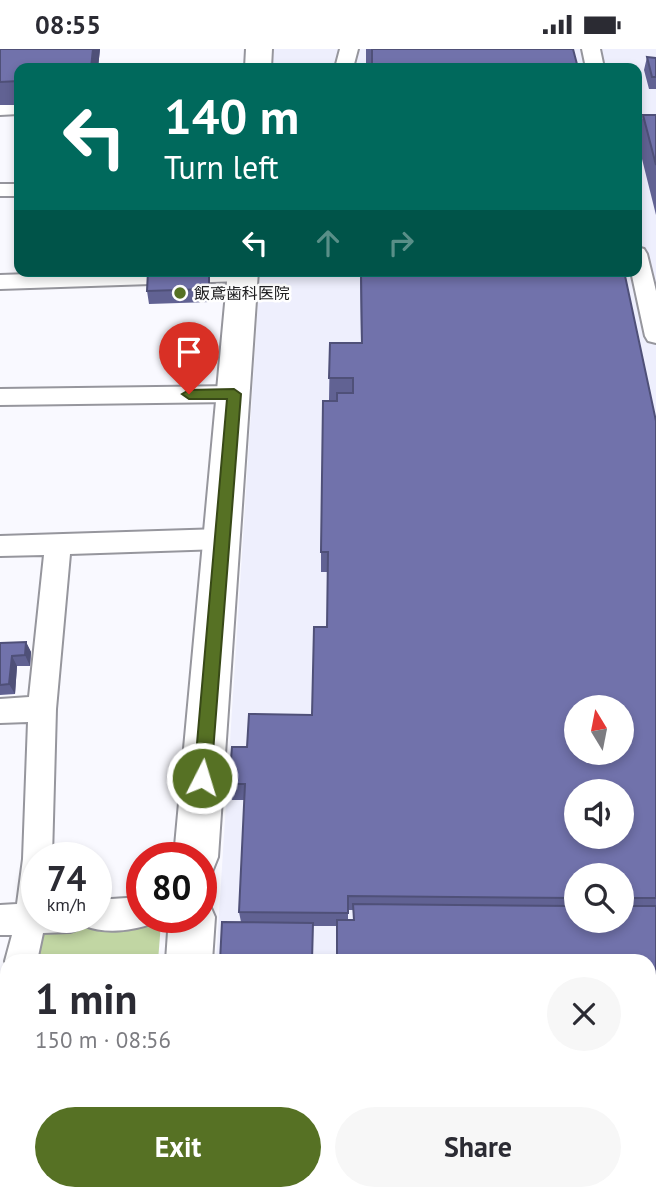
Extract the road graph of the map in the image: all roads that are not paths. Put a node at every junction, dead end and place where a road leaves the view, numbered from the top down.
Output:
1 (642, 276) edge
2 (135, 277) edge
3 (243, 277) edge
4 (0, 282) edge
5 (656, 336) edge
6 (234, 394) junction
7 (0, 397) edge
8 (221, 539) junction
9 (58, 544) junction
10 (0, 546) edge
11 (42, 709) junction
12 (0, 711) edge
13 (38, 842) edge
14 (197, 842) edge
15 (0, 920) edge
16 (21, 920) edge
17 (28, 933) edge
18 (191, 933) edge
19 (23, 954) edge
20 (189, 954) edge

1 - 5 street
2 - 4 street
3 - 6 highway
6 - 7 street
6 - 8 highway
8 - 9 street
8 - 14 highway
9 - 10 street
9 - 11 street
11 - 12 street
11 - 13 street
15 - 16 street
17 - 19 street
18 - 20 highway

